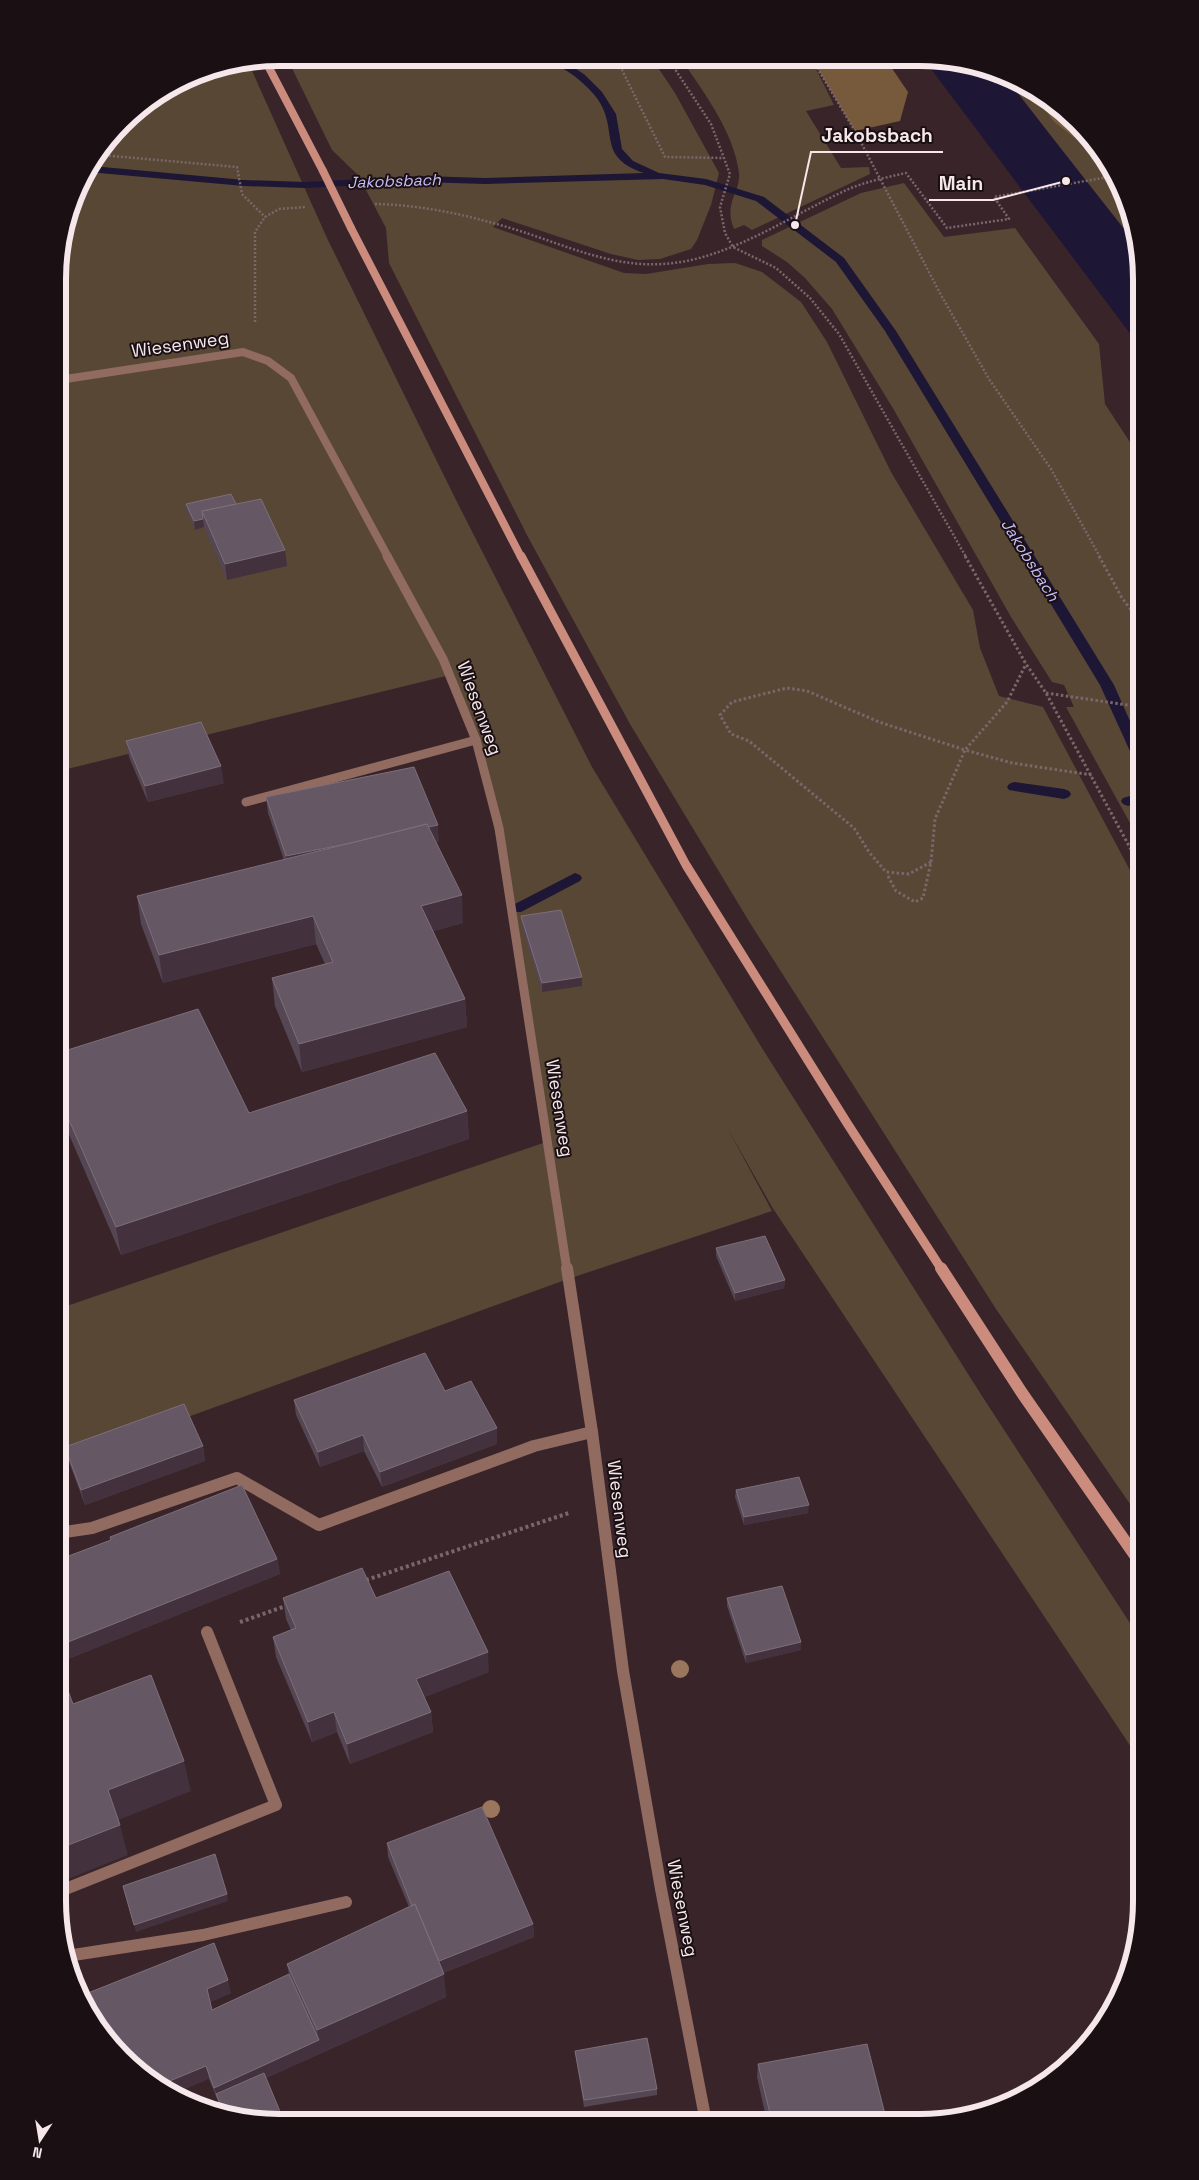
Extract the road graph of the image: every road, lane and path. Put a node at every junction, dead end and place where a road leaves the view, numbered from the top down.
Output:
1 (615, 66) edge
2 (673, 66) edge
3 (816, 66) edge
4 (268, 67) edge
5 (106, 155) edge
6 (724, 158) junction
7 (1107, 177) edge
8 (879, 179) junction
9 (378, 204) dead end
10 (295, 207) dead end
11 (265, 217) junction
12 (733, 247) junction
13 (243, 352) junction
14 (66, 379) edge
15 (1133, 612) edge
16 (1026, 664) junction
17 (1046, 693) junction
18 (1133, 707) edge
19 (476, 740) junction
20 (965, 750) junction
21 (1092, 775) junction
22 (246, 802) dead end
23 (1133, 853) edge
24 (932, 862) junction
25 (888, 876) dead end
26 (592, 1432) junction
27 (602, 1502) junction
28 (66, 1532) edge
29 (1133, 1552) edge
30 (358, 1583) edge
31 (292, 1604) edge
32 (207, 1632) joint
33 (66, 1889) edge
34 (346, 1902) dead end
35 (74, 1955) edge
36 (704, 2114) edge

1 - 6 path
2 - 6 path
3 - 8 path
4 - 29 main road, bridge
5 - 11 path
6 - 12 path
7 - 8 path
8 - 12 path
8 - 15 path
9 - 12 path
10 - 11 path
11 - 13 path
12 - 16 path
13 - 14 street, Wiesenweg
13 - 19 street, Wiesenweg
16 - 17 path
16 - 20 path
17 - 18 path
17 - 21 path
19 - 22 street
19 - 26 street, Wiesenweg
20 - 21 path
20 - 24 path
20 - 24 path
21 - 23 path
24 - 25 path
26 - 27 street, Wiesenweg
26 - 28 street
27 - 30 path
27 - 36 street, Wiesenweg
31 - 32 path
32 - 33 street
34 - 35 street

